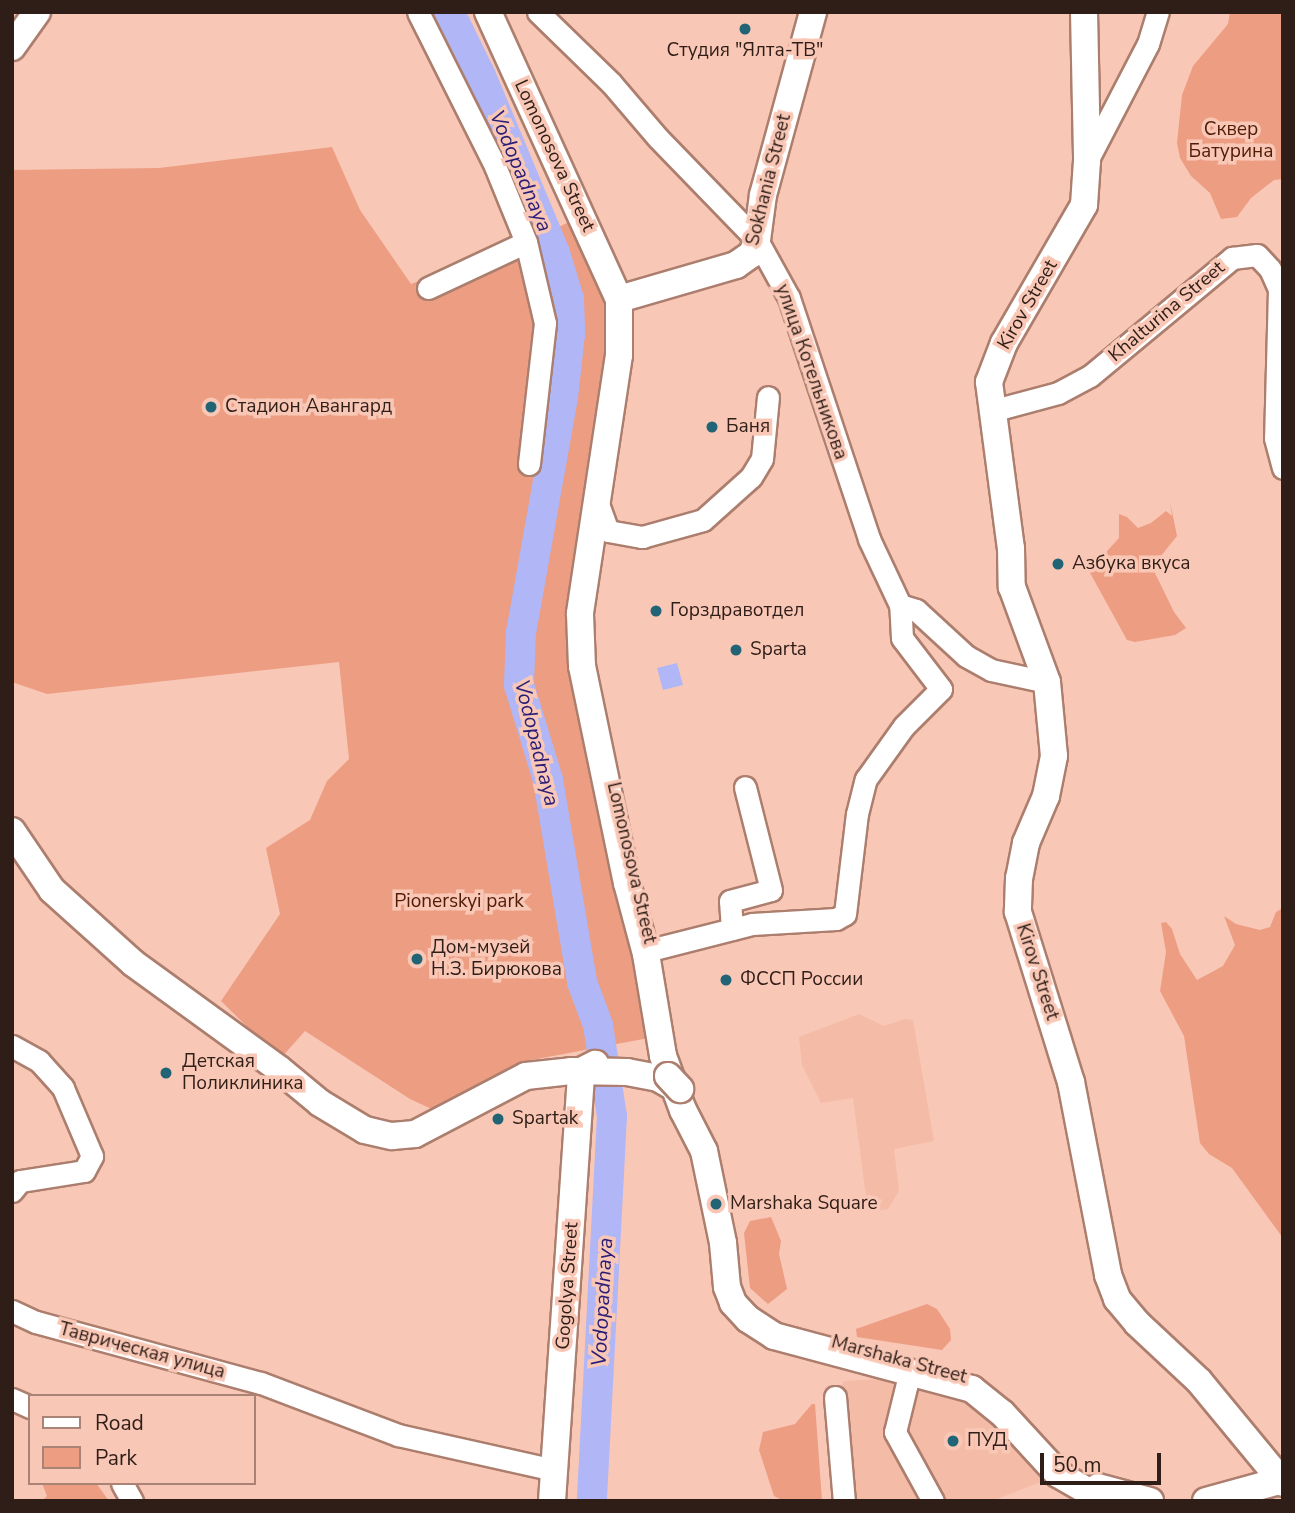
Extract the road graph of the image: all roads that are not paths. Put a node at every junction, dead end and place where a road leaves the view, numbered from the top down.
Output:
1 (37, 12) edge
2 (418, 12) edge
3 (488, 12) edge
4 (538, 12) edge
5 (813, 12) edge
6 (1084, 12) edge
7 (1158, 12) edge
8 (12, 47) edge
9 (1087, 161) junction
10 (758, 240) junction
11 (526, 242) junction
12 (428, 288) dead end
13 (619, 299) junction
14 (768, 397) dead end
15 (991, 411) junction
16 (529, 464) dead end
17 (1283, 468) edge
18 (597, 499) junction
19 (901, 605) junction
20 (1047, 682) junction
21 (745, 787) dead end
22 (12, 831) edge
23 (732, 929) junction
24 (650, 950) junction
25 (12, 1046) edge
26 (584, 1069) junction
27 (678, 1096) junction
28 (12, 1191) edge
29 (12, 1311) edge
30 (910, 1371) junction
31 (835, 1397) dead end
32 (12, 1399) edge
33 (28, 1406) edge
34 (554, 1470) junction
35 (1282, 1480) edge
36 (123, 1485) edge
37 (1242, 1500) edge
38 (132, 1501) edge
39 (552, 1501) edge
40 (844, 1501) edge
41 (933, 1501) edge
42 (1115, 1501) edge
43 (1150, 1501) edge
44 (1206, 1501) edge

1 - 8 main road
2 - 11 street
3 - 13 main road, Lomonosova Street
4 - 10 street, улица Котельникова
5 - 10 main road, Sokhania Street
6 - 9 main road, Kirov Street
7 - 9 street
9 - 15 main road, Kirov Street
10 - 13 main road, Sokhania Street
10 - 19 street, улица Котельникова
11 - 12 street
11 - 16 street
13 - 18 main road
14 - 18 street
15 - 17 street, Khalturina Street
15 - 20 main road, Kirov Street
18 - 24 main road, Lomonosova Street
18 - 27 main road
19 - 20 street
19 - 23 street
20 - 35 main road, Kirov Street
21 - 23 street
22 - 26 main road
23 - 24 street
24 - 27 main road, Lomonosova Street
25 - 28 street
26 - 27 main road
26 - 27 main road
26 - 34 main road, Gogolya Street
27 - 30 main road, Marshaka Street
27 - 43 main road, Marshaka Street
29 - 34 street, Таврическая улица
30 - 41 street
30 - 42 main road, Marshaka Street
31 - 40 street
32 - 33 street
34 - 39 main road, Gogolya Street
35 - 37 main road
35 - 44 main road
36 - 38 street

